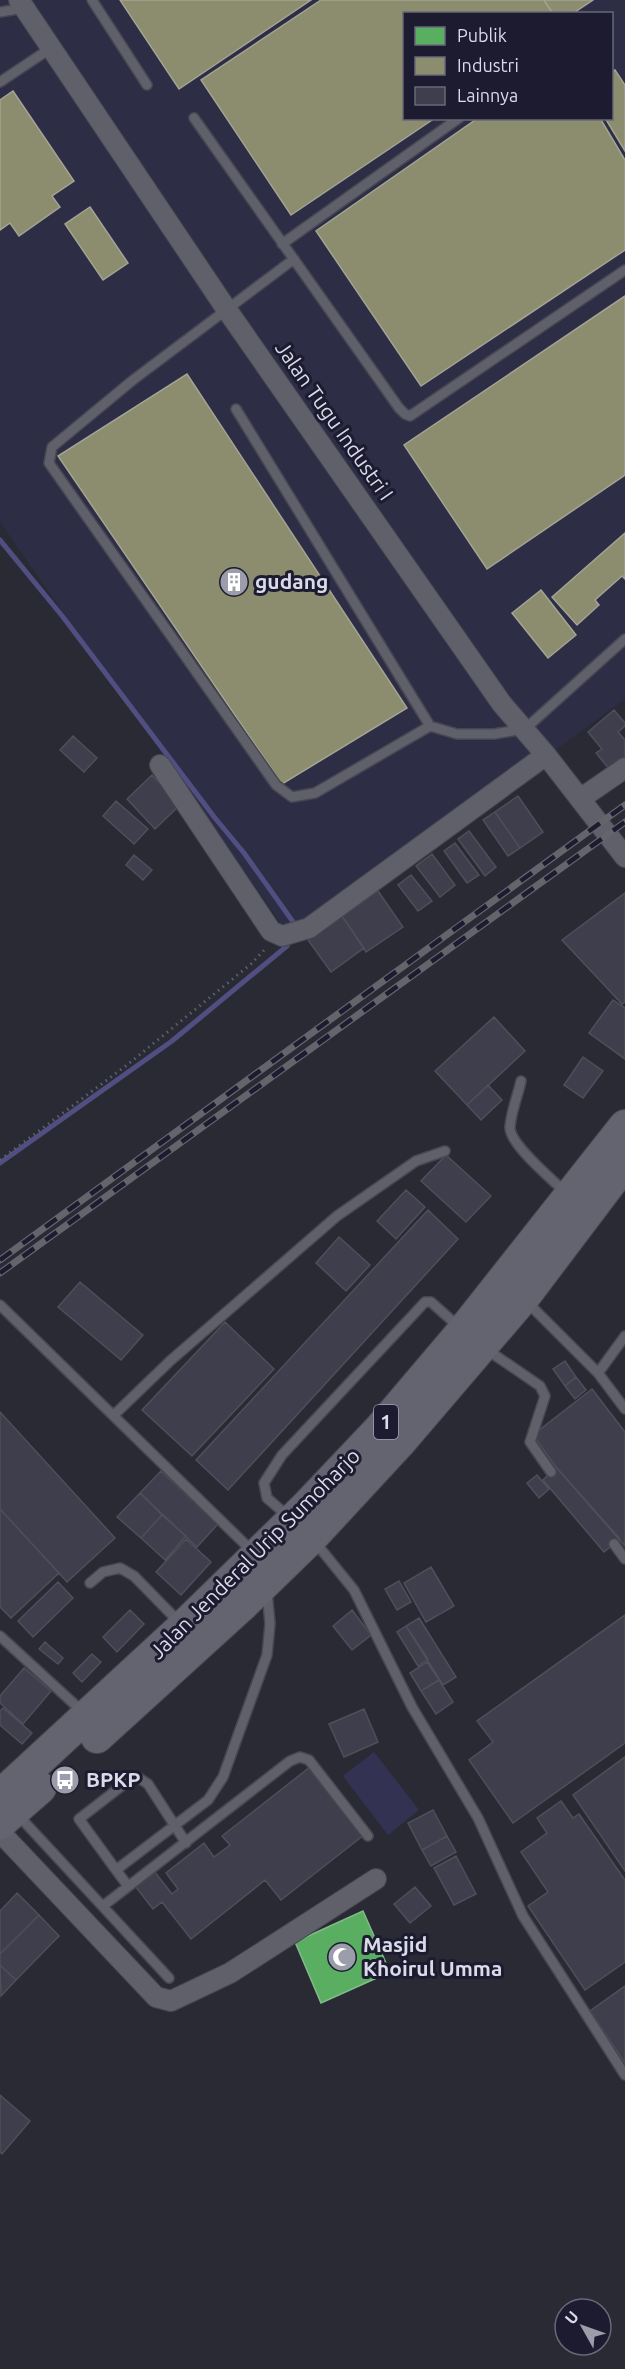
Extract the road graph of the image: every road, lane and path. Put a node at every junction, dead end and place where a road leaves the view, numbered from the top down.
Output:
1 (92, 0) edge
2 (21, 4) edge
3 (0, 12) edge
4 (51, 48) junction
5 (0, 82) edge
6 (147, 85) dead end
7 (194, 118) dead end
8 (456, 120) edge
9 (282, 244) junction
10 (294, 259) junction
11 (625, 270) edge
12 (227, 310) junction
13 (236, 409) dead end
14 (625, 639) edge
15 (430, 726) junction
16 (525, 729) junction
17 (546, 755) junction
18 (160, 765) dead end
19 (625, 768) edge
20 (580, 799) junction
21 (625, 857) edge
22 (286, 934) junction
23 (521, 1081) dead end
24 (625, 1126) edge
25 (445, 1151) dead end
26 (0, 1160) edge
27 (623, 1170) edge
28 (570, 1196) junction
29 (523, 1298) junction
30 (0, 1305) edge
31 (625, 1336) edge
32 (472, 1339) junction
33 (598, 1373) junction
34 (625, 1409) edge
35 (114, 1415) junction
36 (551, 1472) dead end
37 (302, 1529) junction
38 (614, 1544) dead end
39 (625, 1559) edge
40 (261, 1568) junction
41 (90, 1583) dead end
42 (183, 1627) junction
43 (0, 1636) edge
44 (88, 1717) junction
45 (4, 1815) edge
46 (174, 1824) junction
47 (368, 1836) dead end
48 (186, 1843) junction
49 (116, 1870) junction
50 (376, 1879) dead end
51 (128, 1886) junction
52 (103, 1906) junction
53 (169, 1978) dead end
54 (625, 2075) edge

1 - 6 lane
2 - 3 lane
2 - 4 street, Jalan Tugu Industri I
4 - 5 lane
4 - 12 street, Jalan Tugu Industri I
7 - 9 lane
8 - 9 lane
9 - 10 lane
10 - 11 lane
10 - 12 lane
12 - 15 lane
12 - 16 street, Jalan Tugu Industri I
13 - 15 lane
14 - 16 lane
15 - 16 lane
16 - 17 street, Jalan Tugu Industri I
17 - 20 street, Jalan Tugu Industri I
17 - 22 street
18 - 22 street
19 - 20 street
20 - 21 street, Jalan Tugu Industri I
22 - 26 path
23 - 28 lane
24 - 28 highway, Jalan Jenderal Urip Sumoharjo / 1
25 - 35 lane
27 - 29 highway, Jalan Jenderal Urip Sumoharjo / 1
28 - 32 highway, Jalan Jenderal Urip Sumoharjo / 1
29 - 32 highway, Jalan Jenderal Urip Sumoharjo / 1
29 - 33 lane
30 - 35 lane
31 - 33 lane
32 - 36 lane
32 - 37 highway, Jalan Jenderal Urip Sumoharjo / 1
32 - 37 lane
33 - 34 lane
35 - 40 lane
37 - 40 highway, Jalan Jenderal Urip Sumoharjo / 1
37 - 54 lane
38 - 39 lane
40 - 42 highway, Jalan Jenderal Urip Sumoharjo / 1
40 - 45 highway, Jalan Jenderal Urip Sumoharjo / 1
40 - 46 lane
41 - 42 lane
42 - 44 highway, Jalan Jenderal Urip Sumoharjo / 1
43 - 44 lane
44 - 45 highway, Jalan Jenderal Urip Sumoharjo / 1
45 - 50 street
45 - 52 lane
46 - 48 lane
46 - 49 lane
46 - 49 lane
47 - 48 lane
48 - 51 lane
49 - 51 lane
51 - 52 lane
52 - 53 lane

